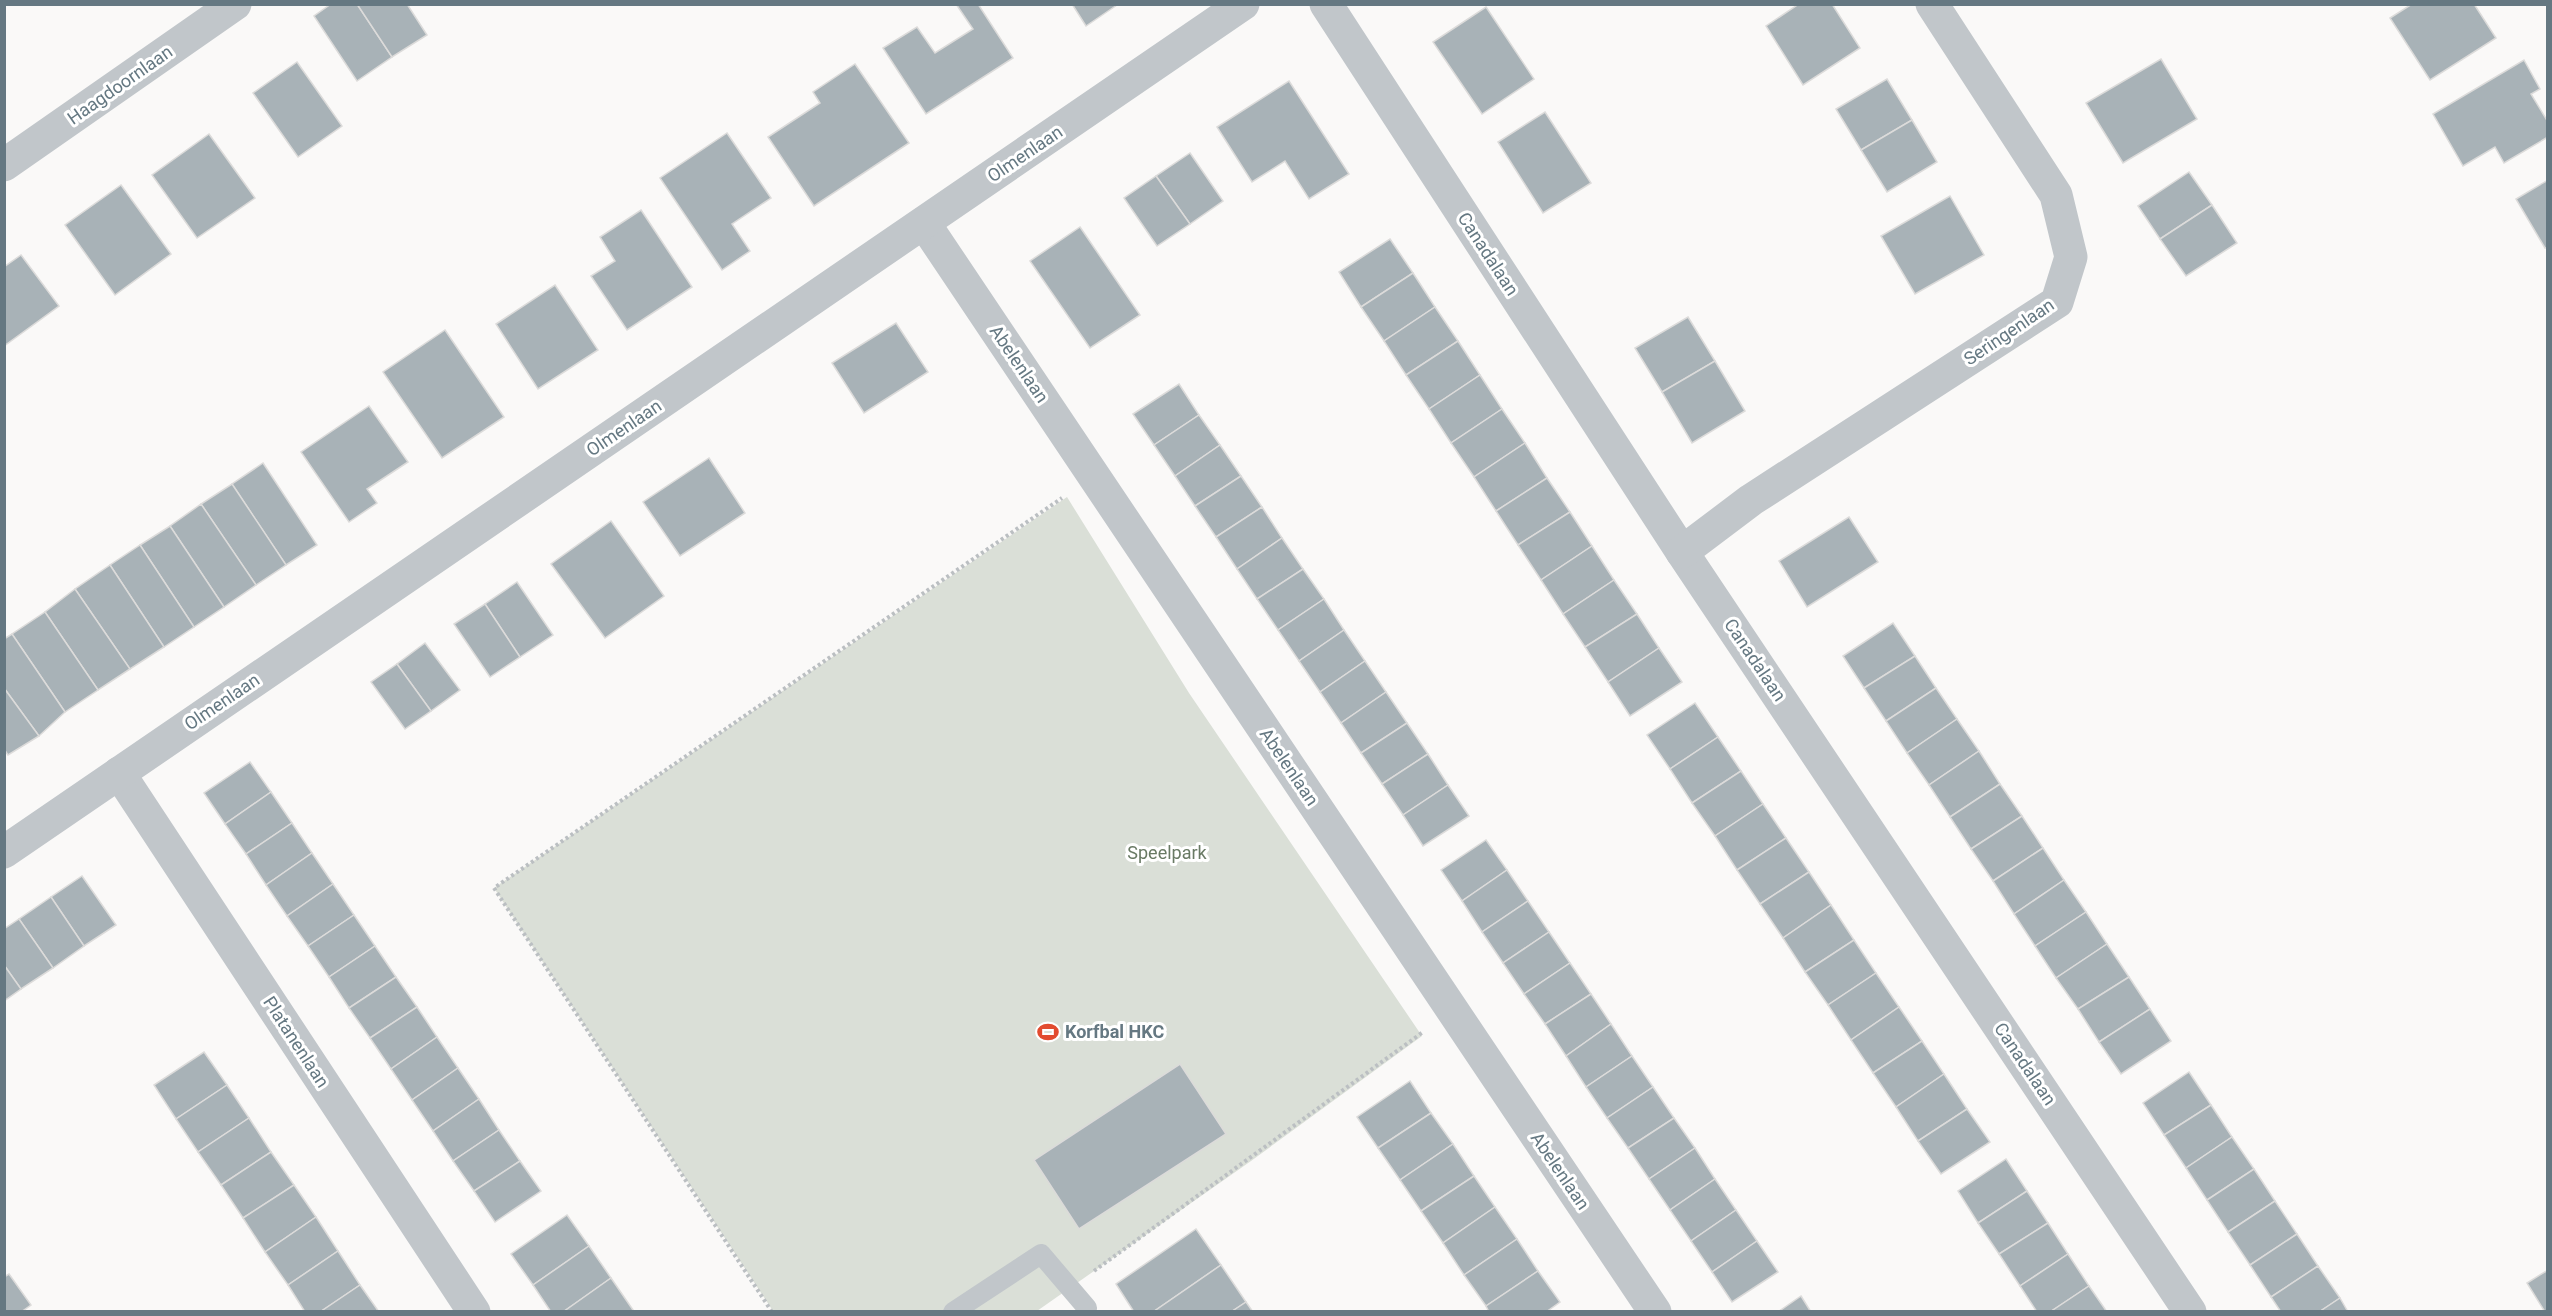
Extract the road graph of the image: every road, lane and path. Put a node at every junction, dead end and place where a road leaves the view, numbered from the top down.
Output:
1 (235, 4) edge
2 (1243, 4) edge
3 (1326, 4) edge
4 (1932, 4) edge
5 (4, 165) edge
6 (924, 223) junction
7 (1094, 476) junction
8 (1682, 552) junction
9 (118, 773) junction
10 (4, 852) edge
11 (1453, 1011) junction
12 (1086, 1310) edge
13 (474, 1311) edge
14 (772, 1311) edge
15 (953, 1311) edge
16 (1655, 1311) edge
17 (2190, 1311) edge

1 - 5 street, Haagdoornlaan
2 - 6 street, Olmenlaan
3 - 8 street, Canadalaan
4 - 8 street, Seringenlaan
6 - 7 street, Abelenlaan
6 - 9 street, Olmenlaan
7 - 11 street, Abelenlaan
7 - 14 path
8 - 17 street, Canadalaan
9 - 10 street, Olmenlaan
9 - 13 street, Platanenlaan
11 - 12 path
11 - 16 street, Abelenlaan
12 - 15 lane

